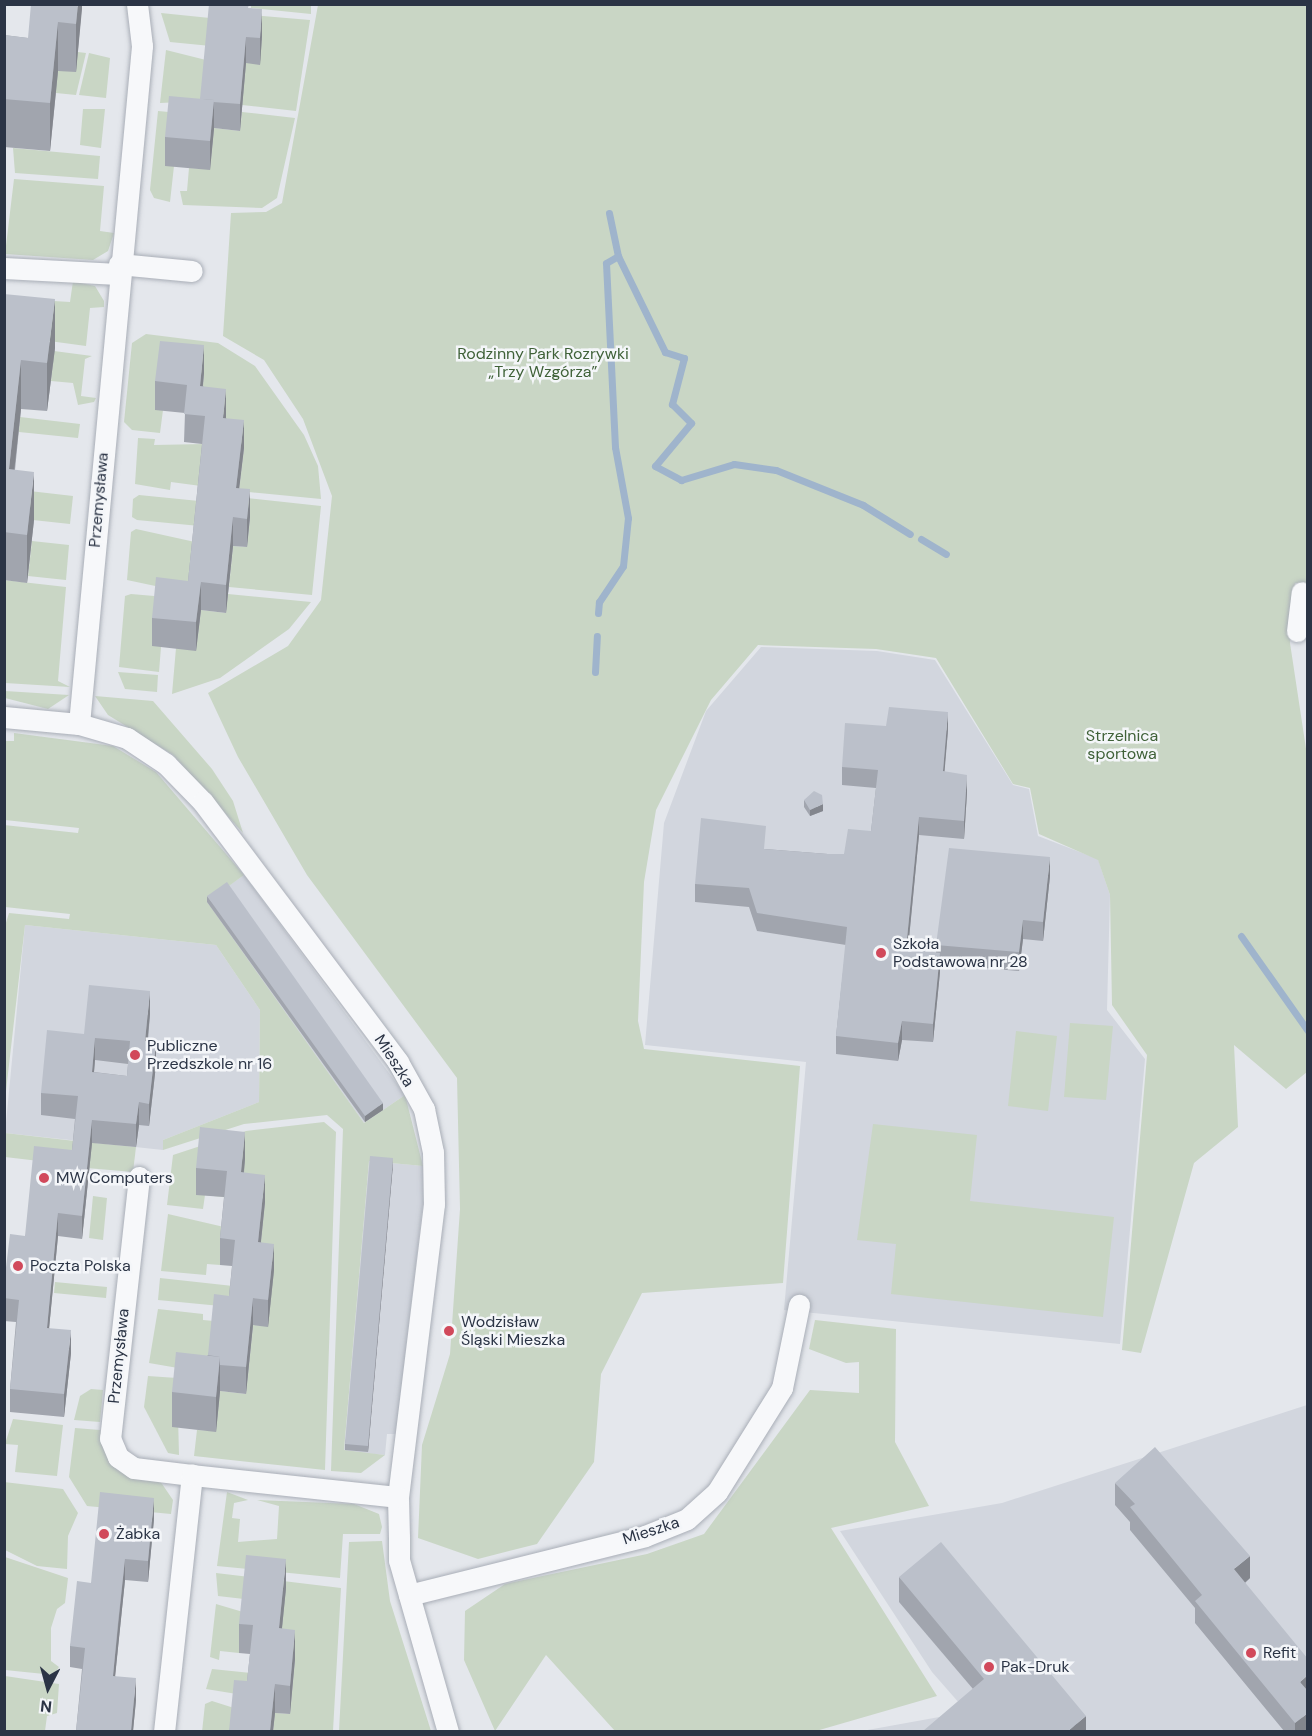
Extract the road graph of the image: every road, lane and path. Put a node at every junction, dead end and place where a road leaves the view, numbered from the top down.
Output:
1 (137, 4) edge
2 (4, 268) edge
3 (119, 269) junction
4 (192, 271) dead end
5 (1298, 604) edge
6 (1298, 631) dead end
7 (4, 717) edge
8 (79, 724) junction
9 (139, 1177) dead end
10 (799, 1305) dead end
11 (192, 1475) junction
12 (398, 1497) junction
13 (409, 1595) junction
14 (164, 1731) edge
15 (448, 1731) edge

1 - 3 street, Przemysława
2 - 3 street
3 - 4 street
3 - 8 street, Przemysława
5 - 6 street
7 - 8 street, Mieszka
8 - 12 street, Mieszka
9 - 11 street, Przemysława
10 - 13 street, Mieszka
11 - 12 street, Przemysława
11 - 14 street
12 - 13 street, Mieszka
13 - 15 street, Mieszka

